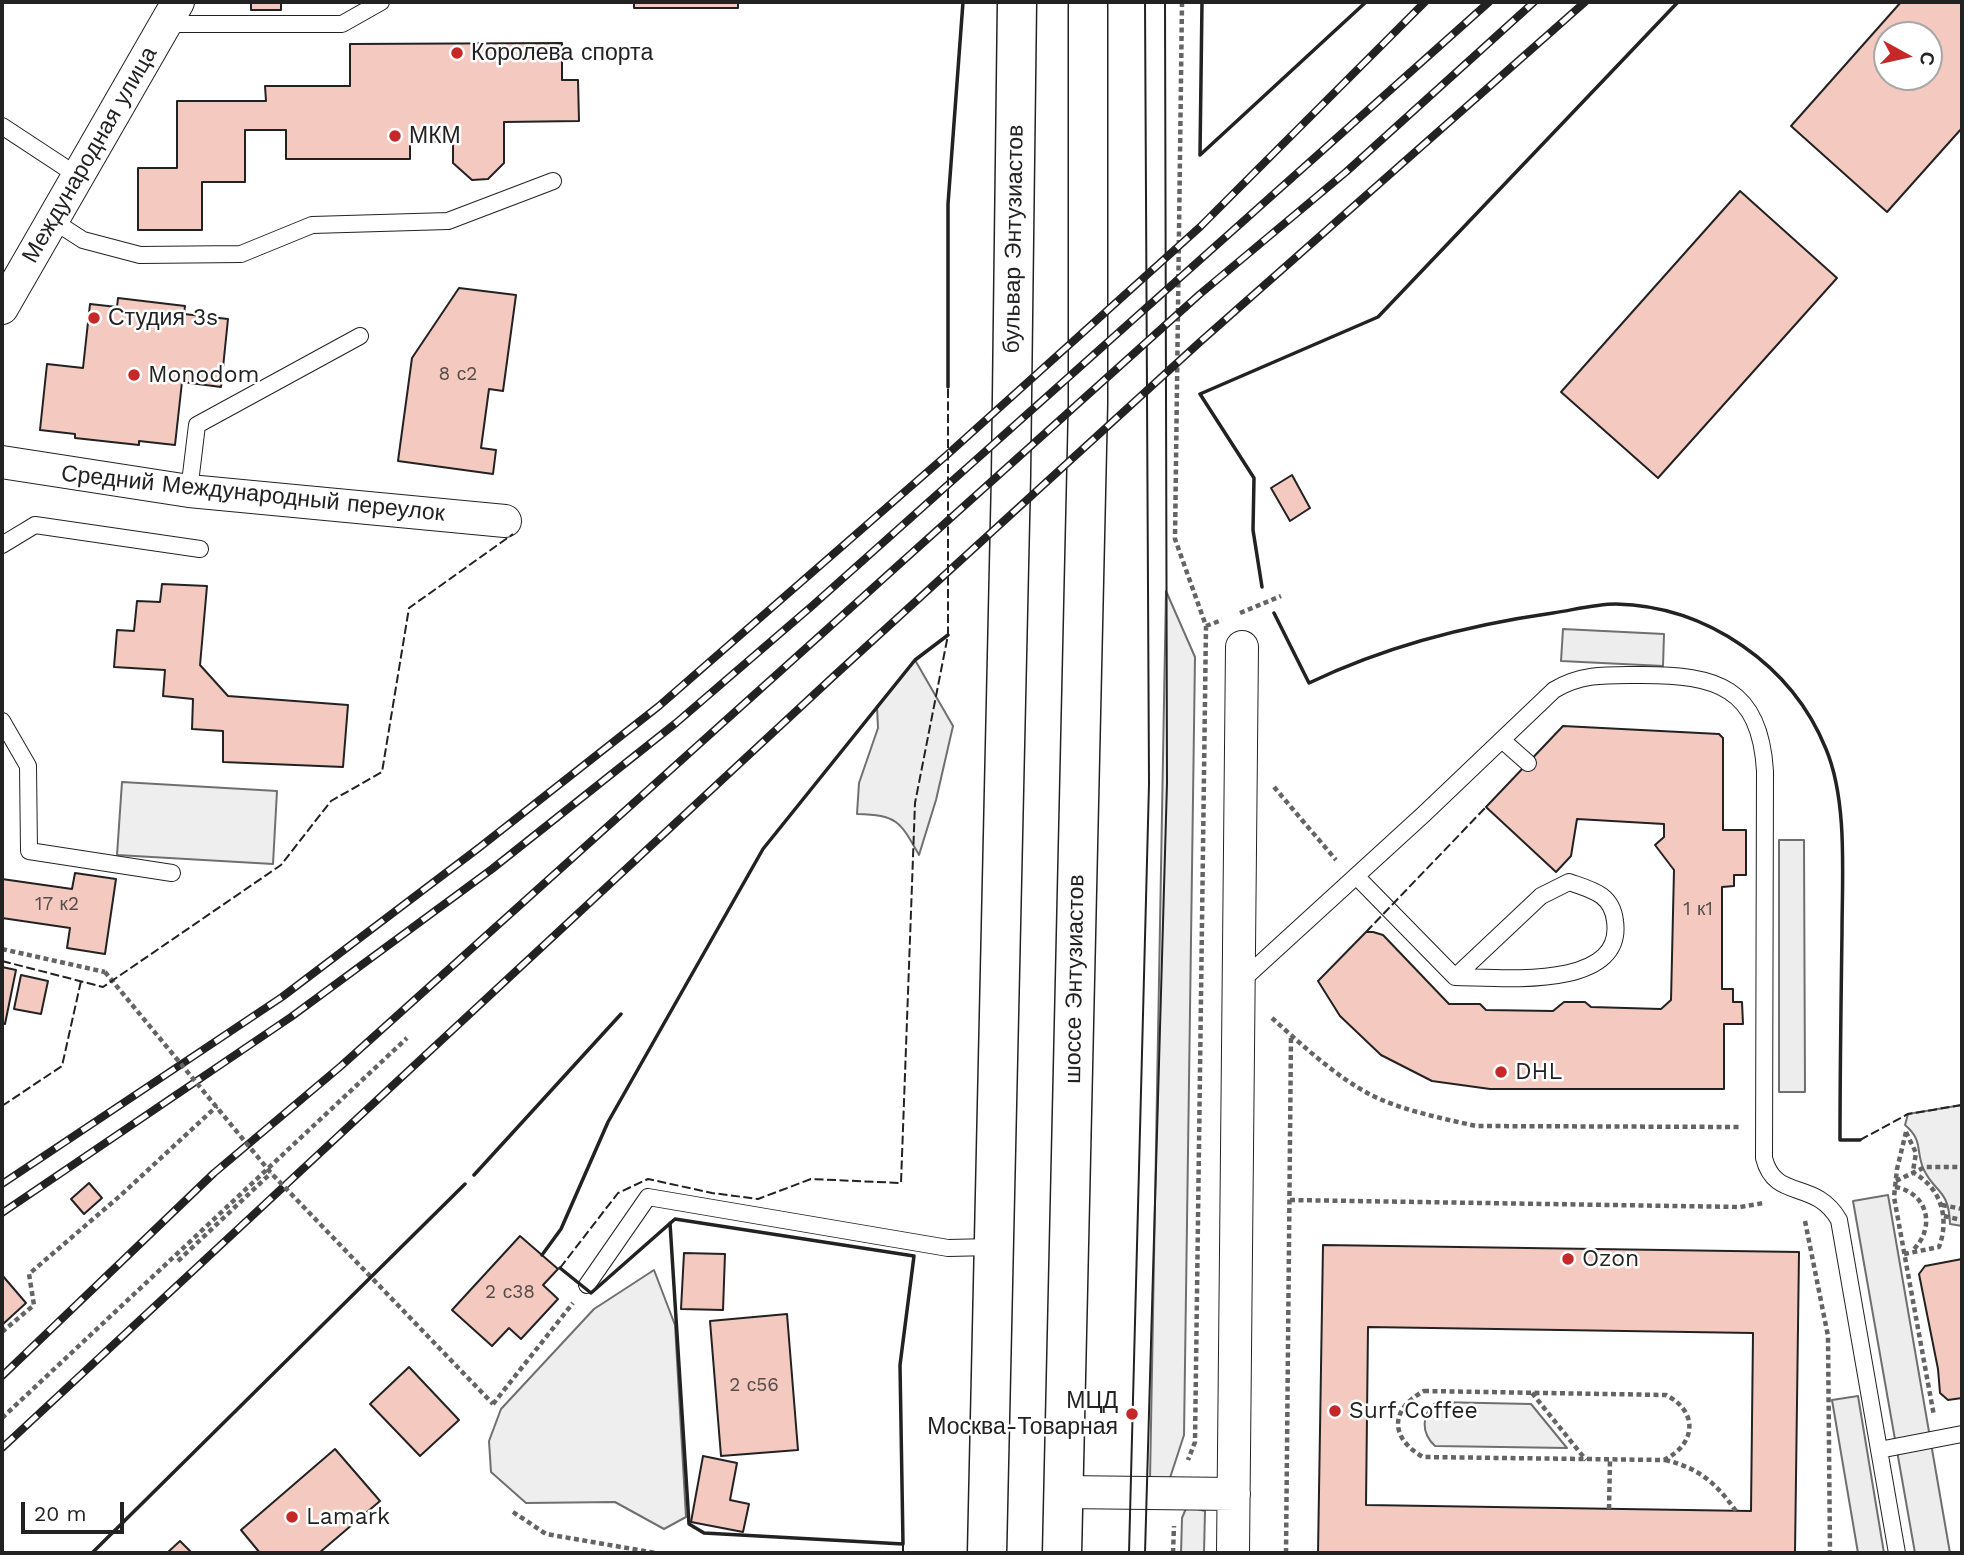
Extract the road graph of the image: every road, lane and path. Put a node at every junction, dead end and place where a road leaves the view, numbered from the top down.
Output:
1 (381, 2) edge
2 (1017, 2) edge
3 (1088, 2) edge
4 (1182, 2) edge
5 (172, 13) edge
6 (2, 126) edge
7 (78, 176) junction
8 (553, 181) dead end
9 (52, 219) junction
10 (2, 308) edge
11 (360, 336) dead end
12 (2, 462) edge
13 (189, 491) junction
14 (505, 522) dead end
15 (2, 545) edge
16 (200, 549) dead end
17 (1281, 596) dead end
18 (1206, 626) junction
19 (1242, 647) dead end
20 (2, 721) edge
21 (1502, 740) junction
22 (1204, 759) junction
23 (1241, 761) junction
24 (1528, 763) dead end
25 (172, 873) dead end
26 (1355, 877) junction
27 (2, 948) edge
28 (1455, 977) junction
29 (1239, 982) junction
30 (1291, 1035) junction
31 (407, 1038) dead end
32 (217, 1106) junction
33 (1765, 1127) junction
34 (1962, 1167) edge
35 (1912, 1172) junction
36 (271, 1173) junction
37 (1895, 1184) junction
38 (1798, 1190) junction
39 (1290, 1200) junction
40 (1941, 1205) junction
41 (1962, 1209) edge
42 (1944, 1216) junction
43 (1962, 1220) edge
44 (992, 1247) junction
45 (1907, 1253) junction
46 (178, 1261) dead end
47 (587, 1285) joint
48 (2, 1332) edge
49 (1532, 1393) junction
50 (2, 1418) edge
51 (1962, 1434) edge
52 (1938, 1438) junction
53 (1879, 1450) junction
54 (1586, 1460) junction
55 (1610, 1460) junction
56 (1664, 1460) junction
57 (1063, 1492) junction
58 (1175, 1493) junction
59 (1234, 1494) junction
60 (1609, 1509) dead end
61 (1735, 1511) dead end
62 (513, 1513) dead end
63 (656, 1553) edge
64 (987, 1553) edge
65 (1062, 1553) edge
66 (1173, 1553) edge
67 (1233, 1553) edge
68 (1286, 1553) edge
69 (1830, 1553) edge
70 (1897, 1553) edge

1 - 5 lane
2 - 44 main road, бульвар Энтузиастов
3 - 57 main road, шоссе Энтузиастов
4 - 18 path
5 - 7 street, Международная улица
6 - 7 lane
7 - 9 street, Международная улица
8 - 9 lane
9 - 10 street, Международная улица
11 - 13 lane
12 - 13 street, Средний Международный переулок
13 - 14 street, Средний Международный переулок
15 - 16 lane
17 - 18 path
18 - 22 path
19 - 23 street
20 - 25 lane
21 - 24 lane
21 - 26 lane
21 - 33 lane
22 - 23 path
22 - 58 path
23 - 26 path
23 - 29 street
26 - 28 lane
26 - 29 lane
27 - 32 path, bridge
28 - 28 lane
29 - 30 path
29 - 59 street
30 - 33 path
30 - 39 path
31 - 50 path
32 - 36 path, bridge
32 - 48 path
33 - 38 lane
34 - 35 path
35 - 37 path
35 - 37 path
35 - 40 path
36 - 46 path
36 - 47 path, bridge
37 - 45 path
37 - 45 path
38 - 39 path
38 - 53 lane
38 - 69 path
39 - 68 path
40 - 41 path
40 - 42 path
42 - 43 path
42 - 45 path
44 - 47 lane
44 - 64 main road
45 - 52 path
49 - 54 path
49 - 54 path
49 - 56 path
51 - 52 lane
52 - 53 lane
53 - 70 lane
54 - 55 path
55 - 56 path
55 - 60 path
56 - 61 path
57 - 58 street
57 - 65 main road, шоссе Энтузиастов
58 - 59 street
58 - 66 path
59 - 67 street
62 - 63 path

